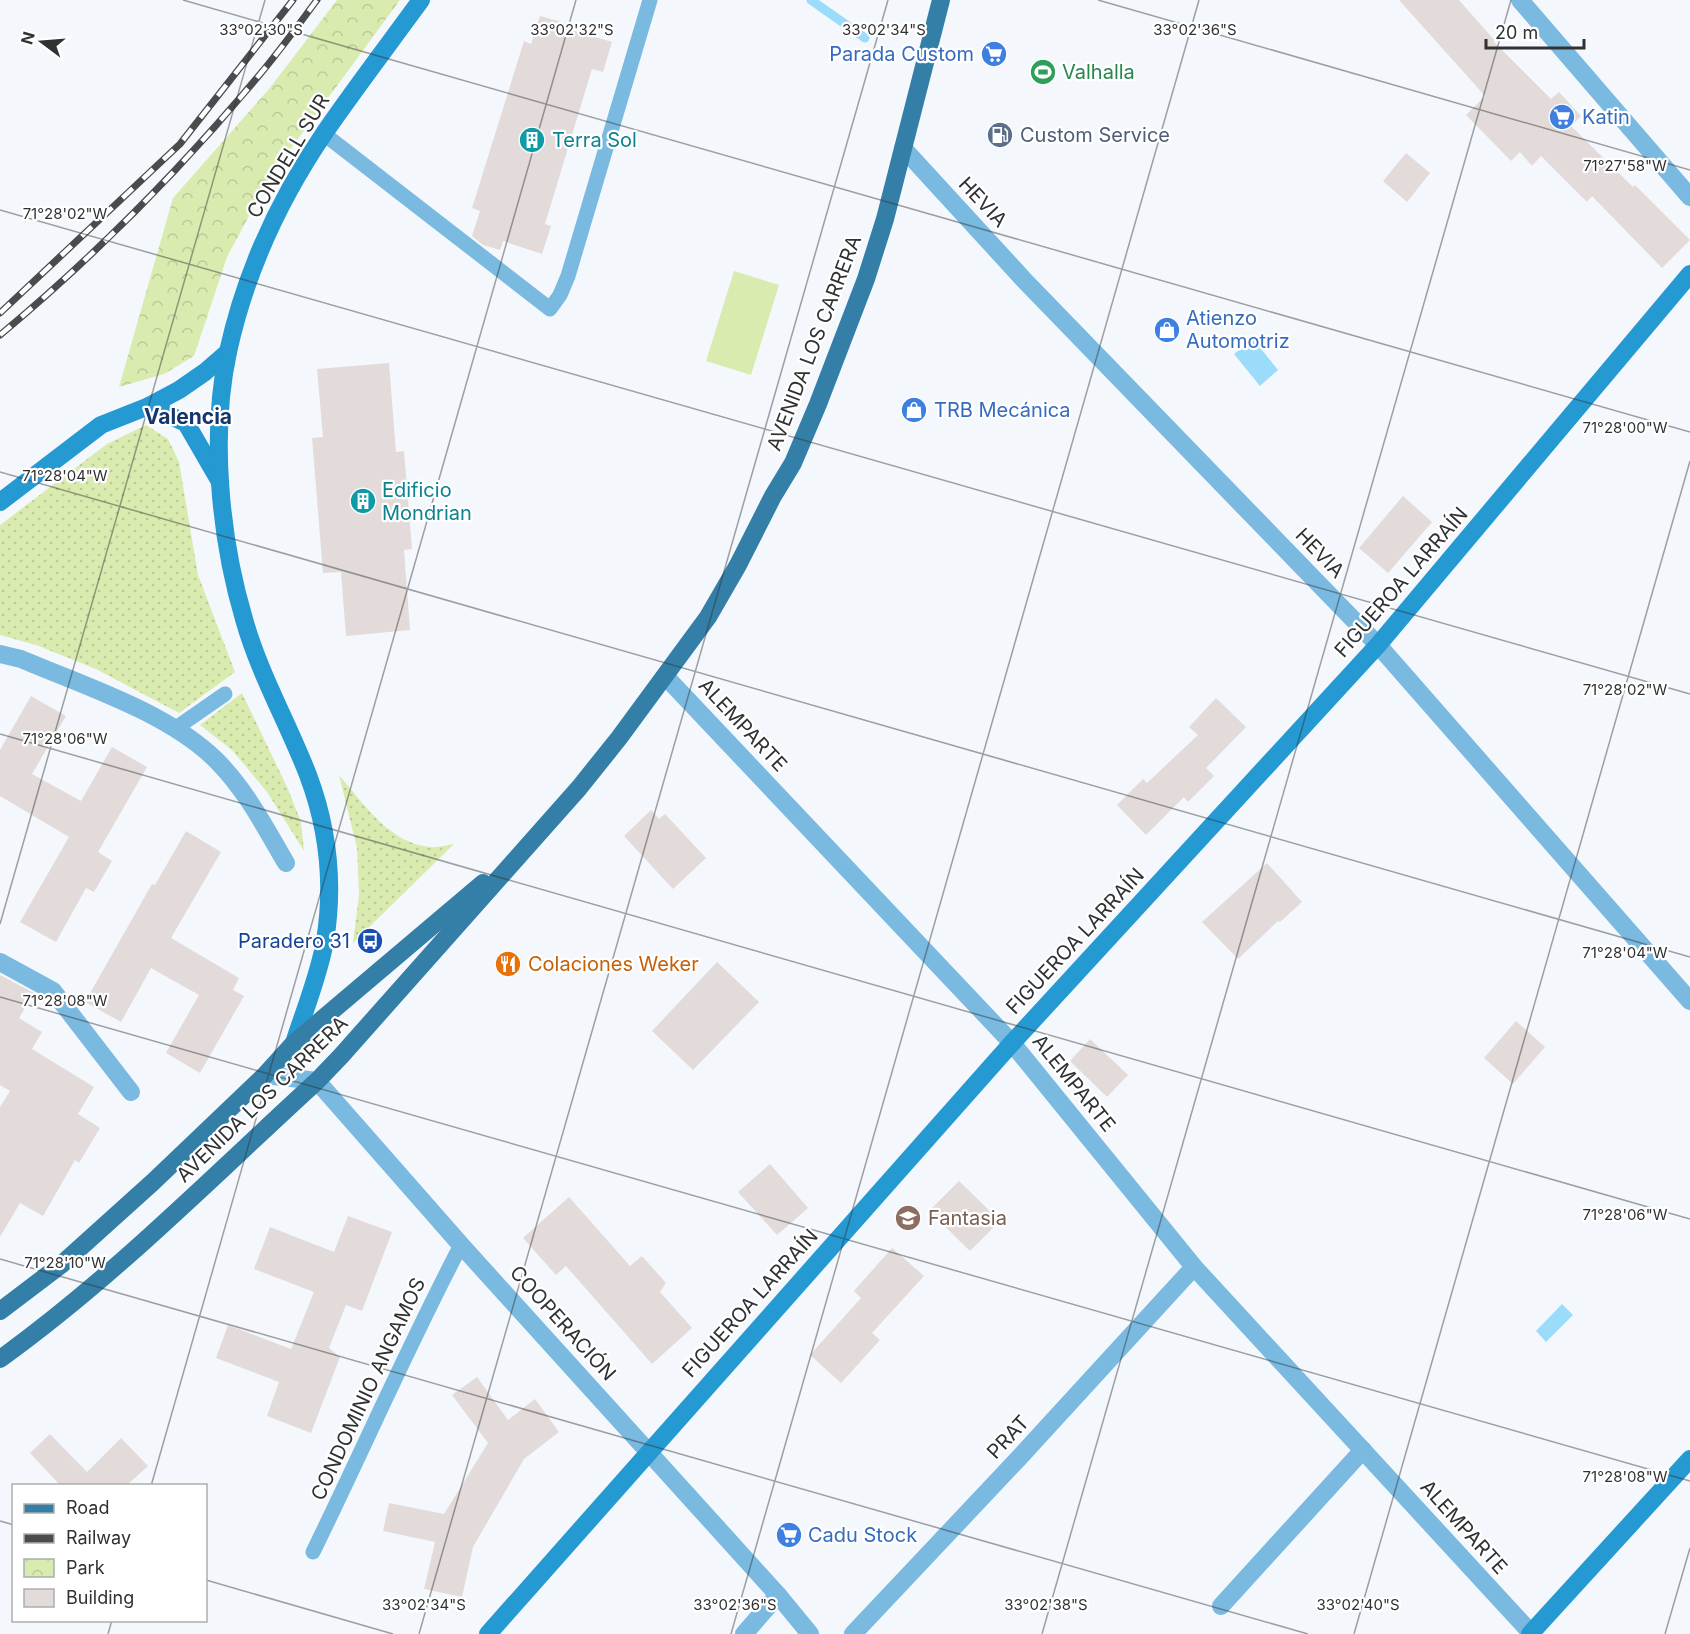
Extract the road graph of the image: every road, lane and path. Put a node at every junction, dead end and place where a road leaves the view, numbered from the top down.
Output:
1 (421, 0) edge
2 (650, 0) edge
3 (941, 0) edge
4 (1520, 0) edge
5 (324, 134) junction
6 (903, 148) junction
7 (1690, 197) edge
8 (1690, 274) edge
9 (228, 352) junction
10 (149, 406) junction
11 (219, 480) junction
12 (0, 502) edge
13 (1378, 645) junction
14 (0, 654) edge
15 (665, 675) junction
16 (225, 694) dead end
17 (176, 728) junction
18 (530, 843) junction
19 (286, 863) dead end
20 (0, 962) edge
21 (1690, 1001) edge
22 (294, 1043) junction
23 (1012, 1043) junction
24 (265, 1075) junction
25 (317, 1081) junction
26 (131, 1092) dead end
27 (461, 1245) junction
28 (1194, 1267) junction
29 (0, 1311) edge
30 (0, 1359) edge
31 (649, 1450) junction
32 (1363, 1450) junction
33 (1690, 1459) edge
34 (313, 1552) dead end
35 (778, 1595) junction
36 (1221, 1606) dead end
37 (488, 1634) edge
38 (744, 1634) edge
39 (810, 1634) edge
40 (853, 1634) edge
41 (1530, 1634) edge

1 - 5 street, CONDELL SUR
2 - 5 lane
3 - 6 main road, AVENIDA LOS CARRERA
4 - 7 street
5 - 9 street, CONDELL SUR
6 - 13 street, HEVIA
6 - 15 main road, AVENIDA LOS CARRERA
8 - 13 street, FIGUEROA LARRAÍN
9 - 10 street
9 - 11 street, CONDELL SUR
10 - 11 street
10 - 12 street
11 - 22 street, CONDELL SUR
13 - 21 street, HEVIA
13 - 23 street, FIGUEROA LARRAÍN
14 - 17 street
15 - 18 main road, AVENIDA LOS CARRERA
15 - 23 street, ALEMPARTE
16 - 17 lane
17 - 19 street
18 - 22 main road, AVENIDA LOS CARRERA
18 - 25 main road, AVENIDA LOS CARRERA
20 - 26 street
22 - 24 main road, AVENIDA LOS CARRERA
23 - 28 street, ALEMPARTE
23 - 31 street, FIGUEROA LARRAÍN
24 - 25 street
24 - 29 main road, AVENIDA LOS CARRERA
25 - 27 street, COOPERACIÓN
25 - 30 main road, AVENIDA LOS CARRERA
27 - 31 street, COOPERACIÓN
27 - 34 lane, CONDOMINIO ANGAMOS
28 - 32 street, ALEMPARTE
28 - 40 street, PRAT
31 - 35 street, COOPERACIÓN
31 - 37 street, FIGUEROA LARRAÍN
32 - 36 street
32 - 41 street, ALEMPARTE
33 - 41 street
35 - 38 street
35 - 39 street, COOPERACIÓN

